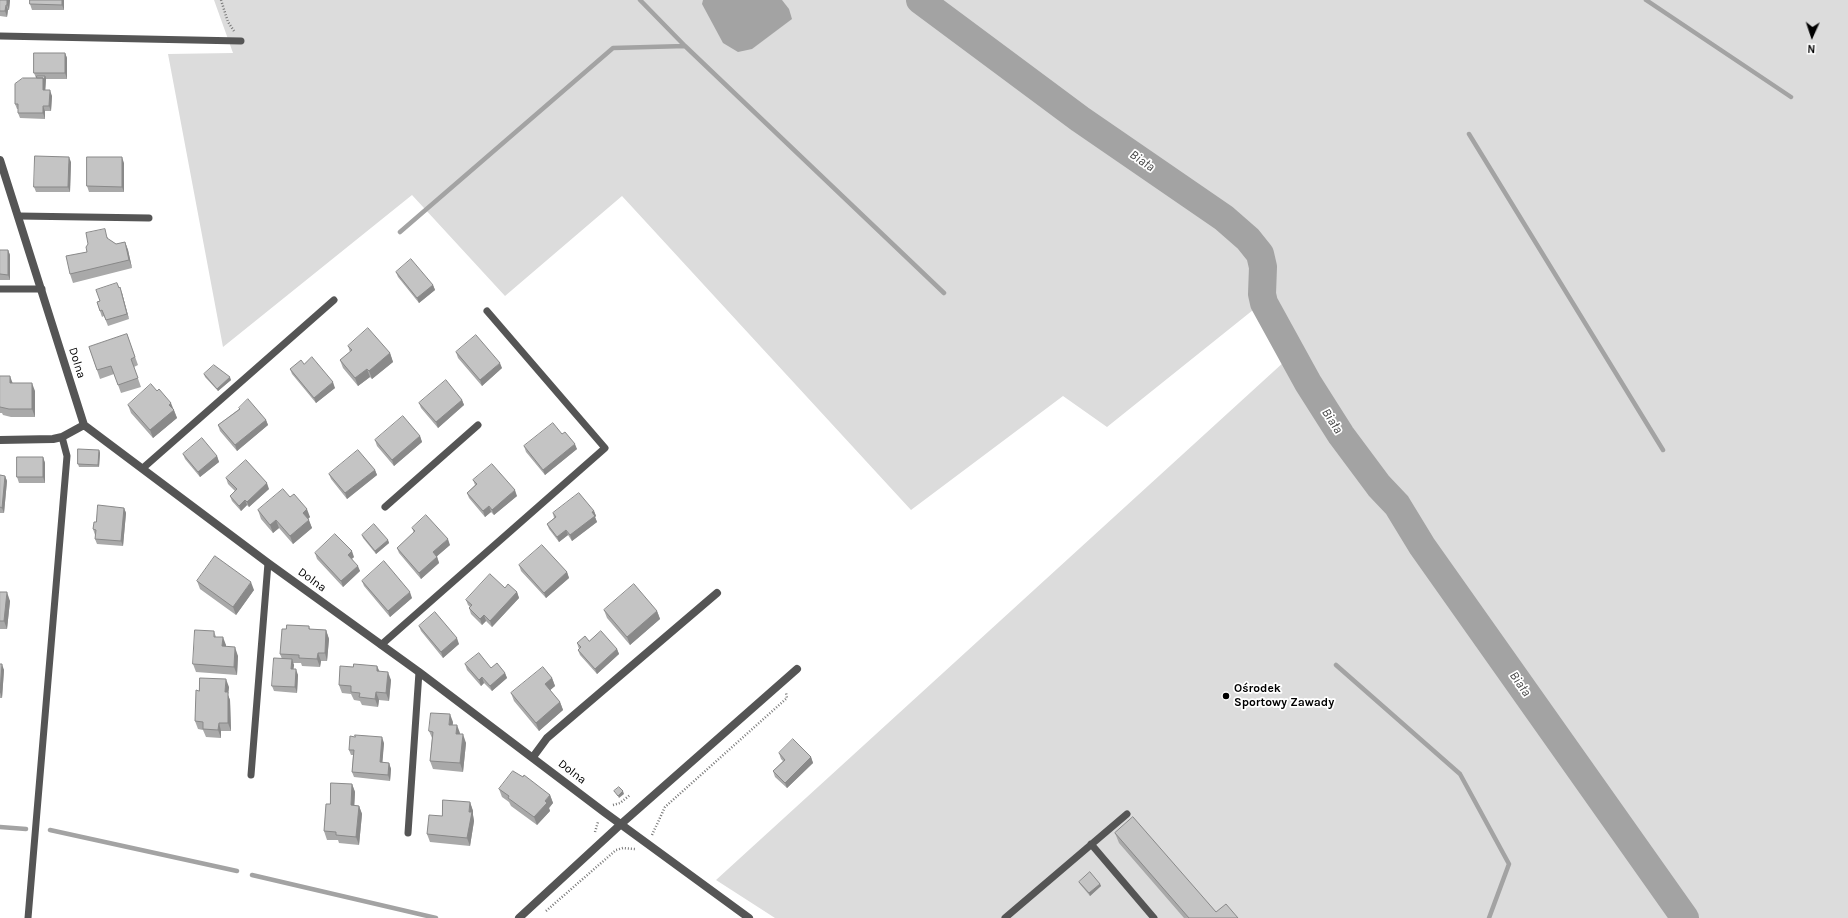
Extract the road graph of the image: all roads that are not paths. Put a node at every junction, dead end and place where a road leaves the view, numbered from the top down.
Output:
1 (0, 36) edge
2 (241, 41) road end
3 (0, 160) edge
4 (19, 216) junction
5 (149, 218) dead end
6 (0, 289) edge
7 (42, 289) junction
8 (334, 300) dead end
9 (487, 311) dead end
10 (84, 425) junction
11 (478, 425) dead end
12 (62, 437) junction
13 (0, 440) edge
14 (143, 468) junction
15 (385, 507) dead end
16 (268, 563) junction
17 (717, 593) dead end
18 (381, 645) junction
19 (797, 670) dead end
20 (419, 672) junction
21 (533, 757) junction
22 (251, 775) dead end
23 (1127, 814) dead end
24 (621, 824) junction
25 (408, 834) dead end
26 (1091, 844) junction
27 (28, 918) edge
28 (519, 918) edge
29 (749, 918) edge
30 (1005, 918) edge
31 (1154, 918) edge

1 - 2 lane
3 - 4 street, Dolna
4 - 5 lane
4 - 7 street, Dolna
6 - 7 lane
7 - 10 street, Dolna
8 - 14 lane
9 - 18 lane
10 - 12 street
10 - 14 street, Dolna
11 - 15 lane
12 - 13 street
12 - 27 lane
14 - 16 street, Dolna
16 - 18 street, Dolna
16 - 22 lane
17 - 21 street
18 - 20 street, Dolna
19 - 24 street
20 - 21 street, Dolna
20 - 25 lane
21 - 24 street, Dolna
23 - 26 lane
24 - 28 street
24 - 29 street, Dolna
26 - 30 lane
26 - 31 lane

